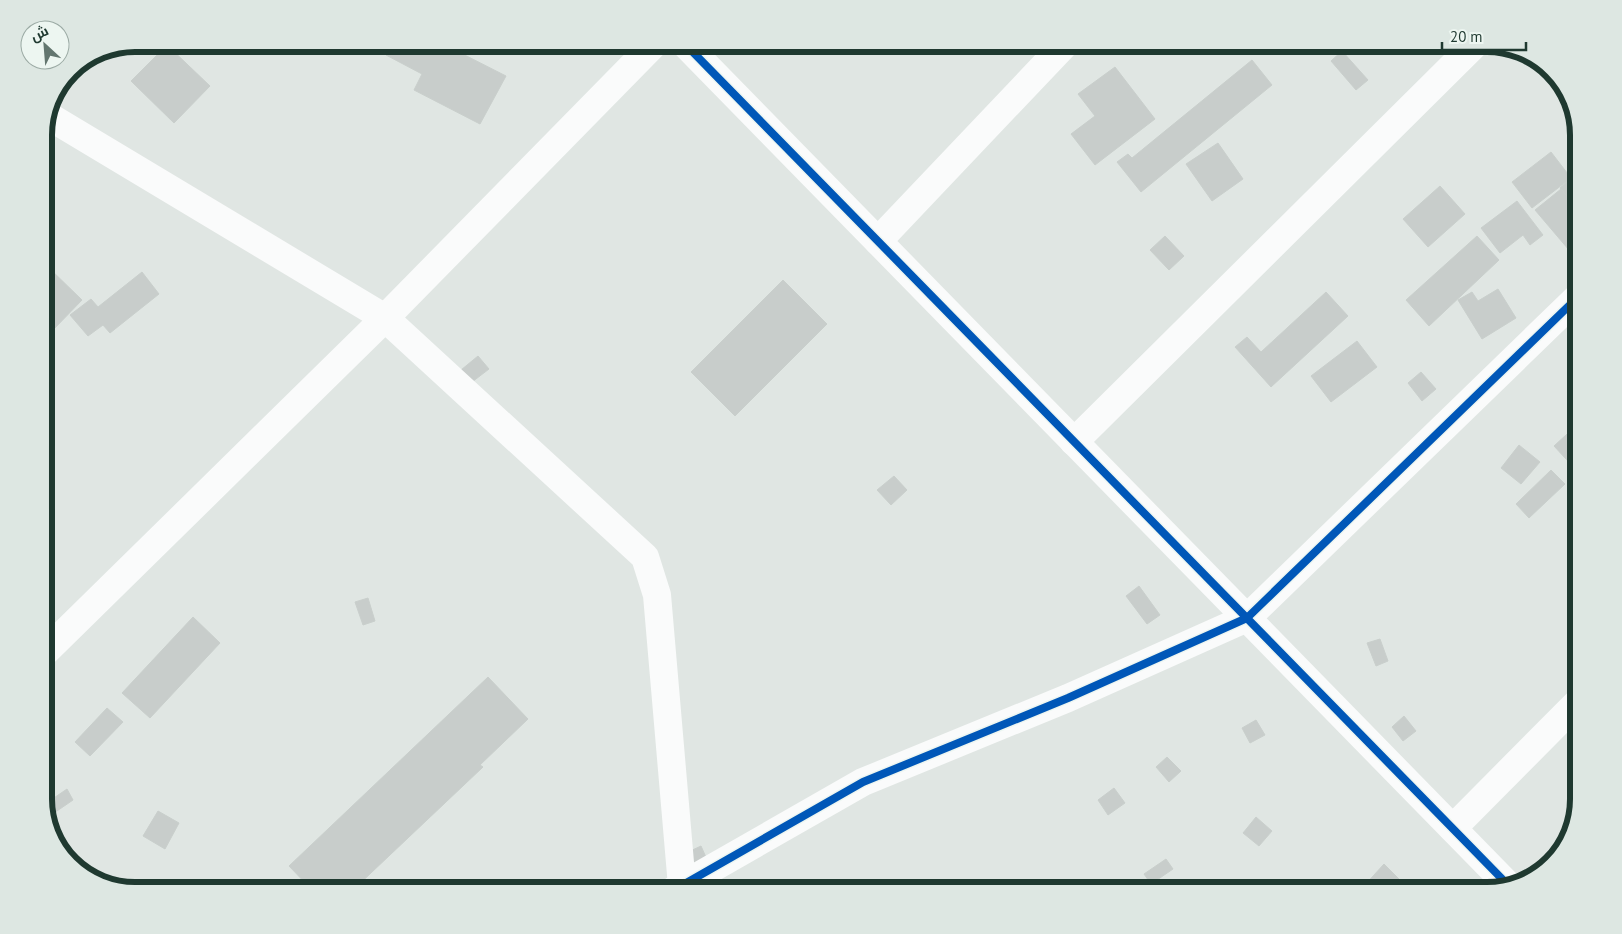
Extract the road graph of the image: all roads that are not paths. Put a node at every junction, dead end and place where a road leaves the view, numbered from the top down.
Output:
1 (646, 52) edge
2 (693, 52) edge
3 (1057, 52) edge
4 (1467, 52) edge
5 (54, 120) edge
6 (878, 241) junction
7 (1569, 305) edge
8 (385, 318) junction
9 (1074, 442) junction
10 (1247, 618) junction
11 (53, 644) edge
12 (1570, 710) edge
13 (1453, 828) junction
14 (1503, 880) edge
15 (678, 882) edge
16 (688, 882) edge

1 - 8 street
2 - 6 street
3 - 6 street
4 - 9 street
5 - 8 street
6 - 9 street
7 - 10 street
8 - 11 street
8 - 15 street
9 - 10 street
10 - 13 street
10 - 16 street
12 - 13 street
13 - 14 street

